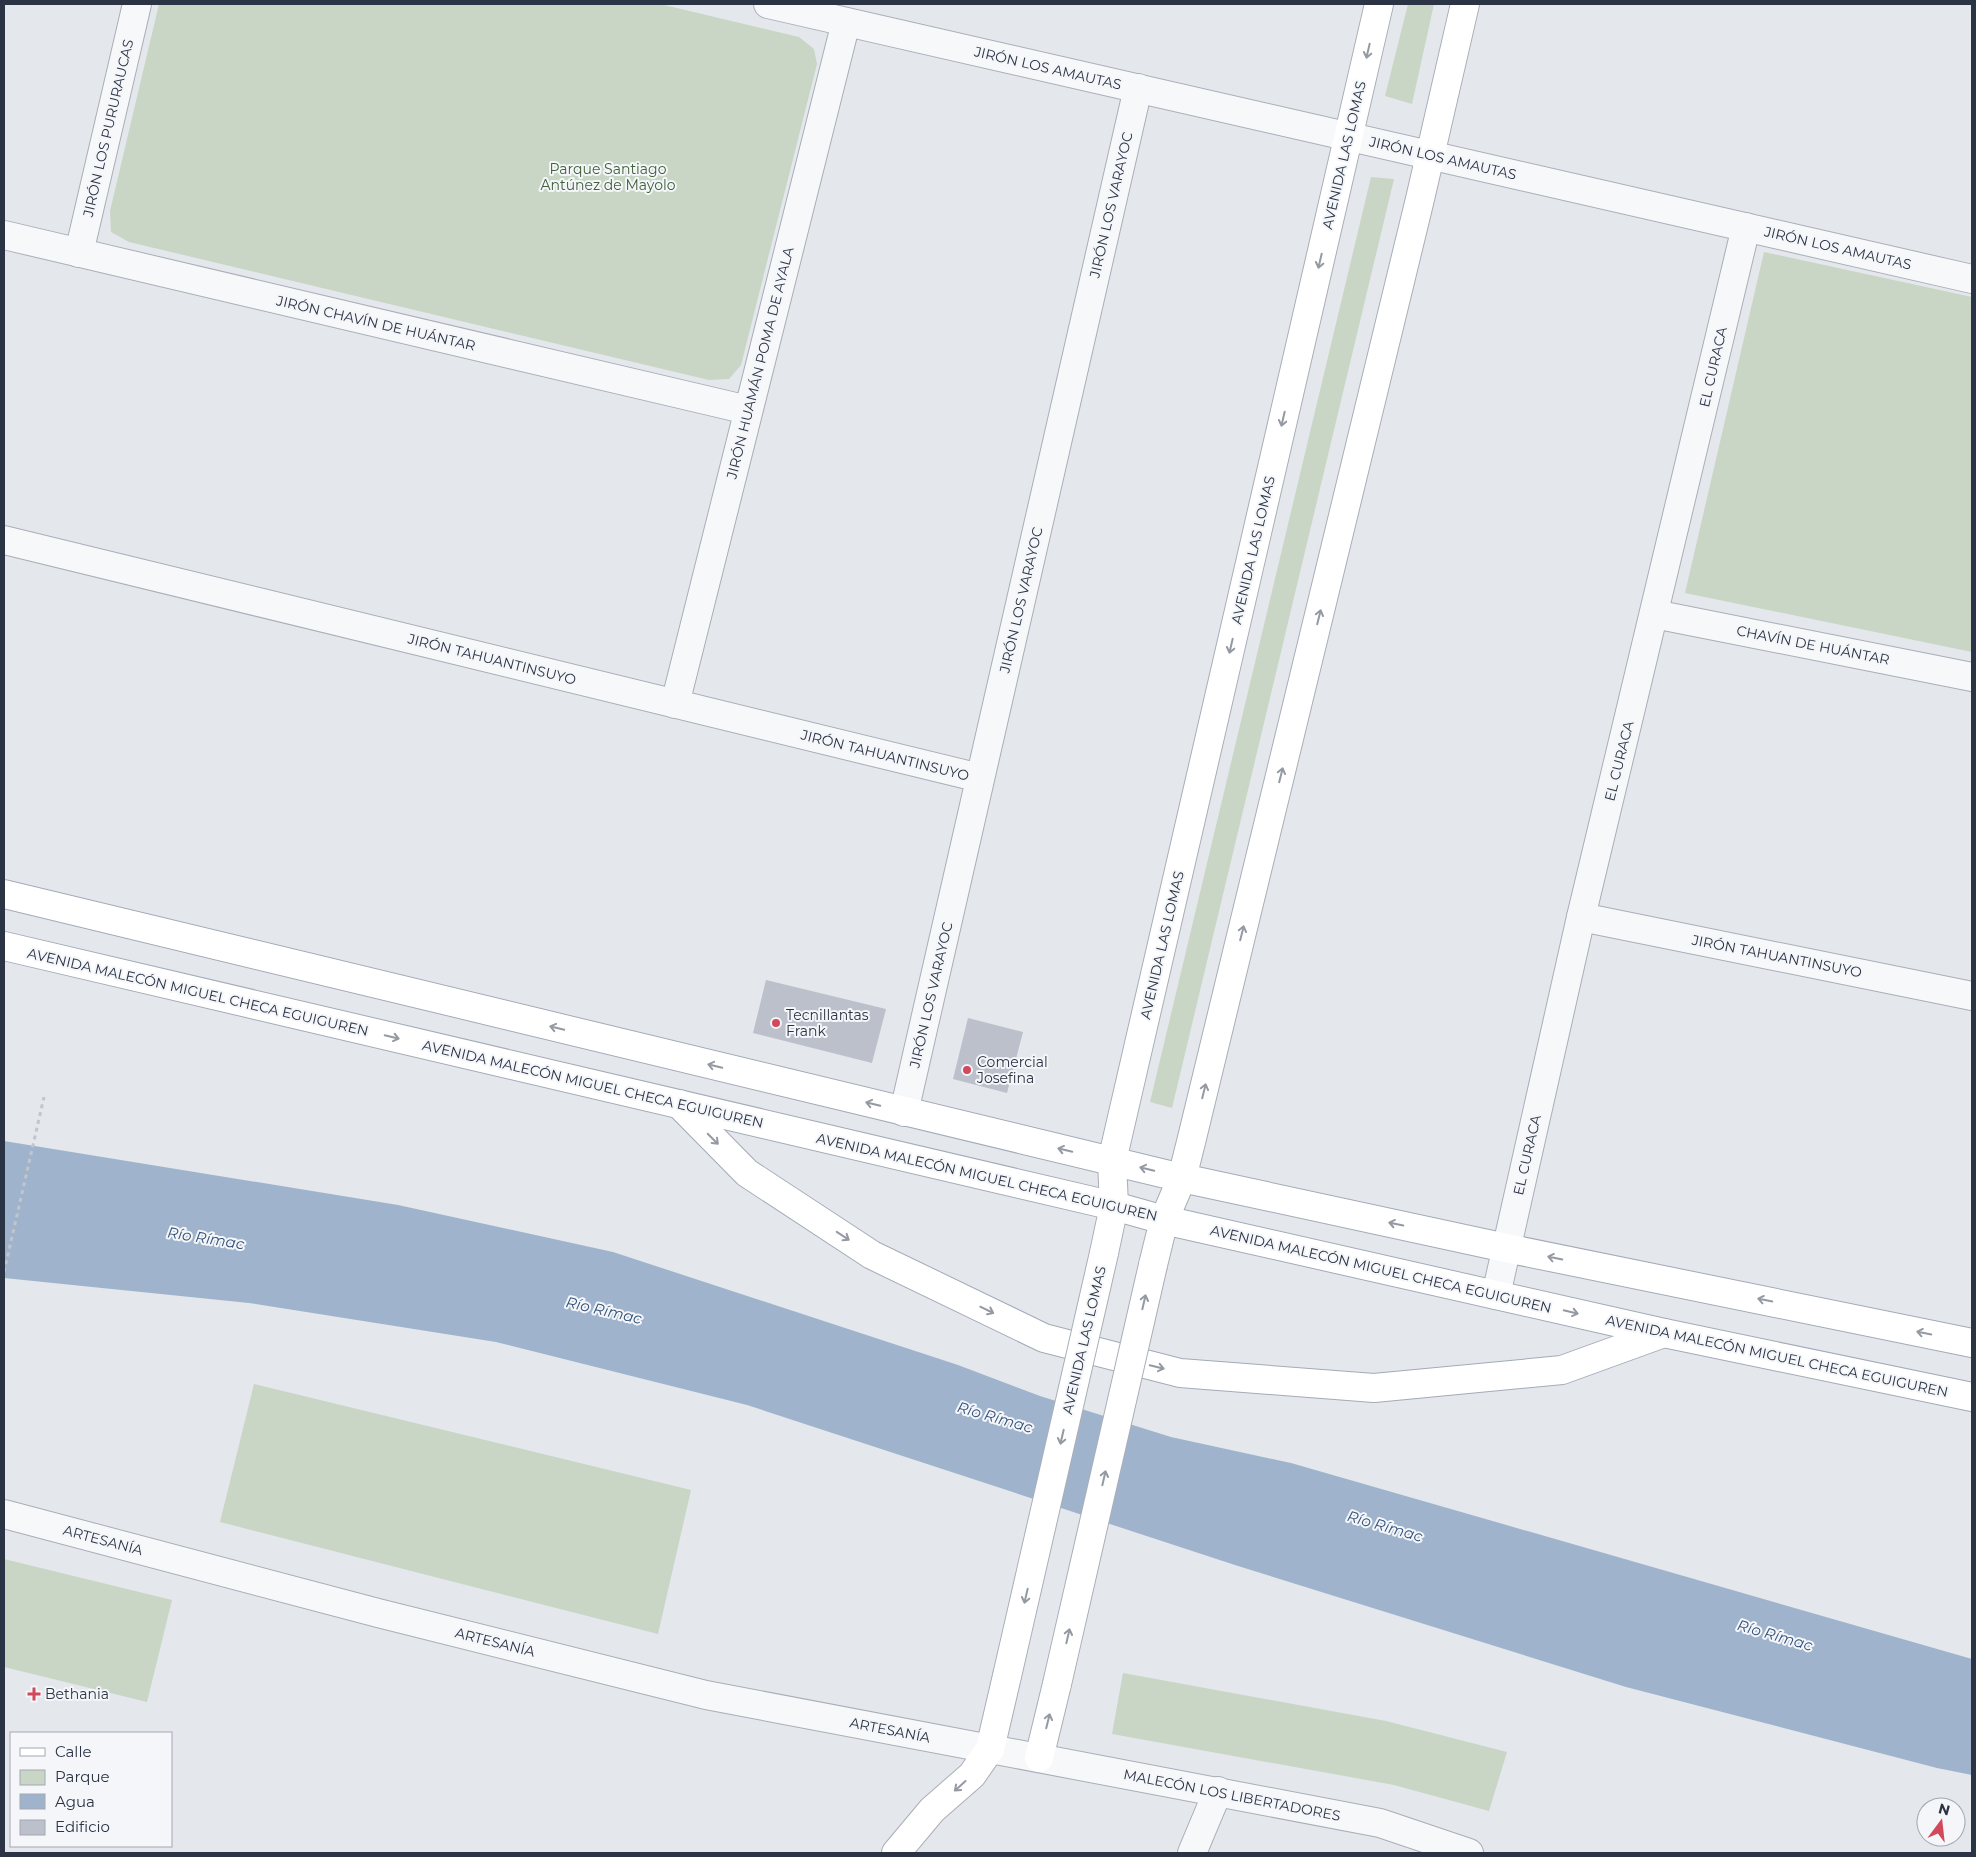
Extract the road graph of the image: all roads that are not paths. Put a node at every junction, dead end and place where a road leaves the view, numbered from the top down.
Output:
1 (137, 4) edge
2 (768, 4) edge
3 (1379, 4) edge
4 (1465, 4) edge
5 (846, 22) junction
6 (1138, 88) junction
7 (1348, 136) junction
8 (1431, 155) junction
9 (1746, 228) junction
10 (4, 235) edge
11 (79, 253) junction
12 (1972, 279) edge
13 (748, 410) junction
14 (4, 540) edge
15 (1654, 614) junction
16 (1972, 677) edge
17 (675, 704) junction
18 (980, 778) junction
19 (4, 894) edge
20 (1581, 917) junction
21 (4, 946) edge
22 (1972, 996) edge
23 (679, 1104) junction
24 (904, 1112) junction
25 (1112, 1161) junction
26 (1182, 1178) junction
27 (1114, 1206) junction
28 (1164, 1220) junction
29 (1506, 1248) junction
30 (1496, 1295) junction
31 (1664, 1333) junction
32 (1972, 1342) edge
33 (1972, 1397) edge
34 (4, 1514) edge
35 (990, 1749) junction
36 (1039, 1758) junction
37 (1218, 1791) junction
38 (896, 1853) edge
39 (1192, 1853) edge
40 (1469, 1853) edge

1 - 11 street, JIRÓN LOS PURURAUCAS
2 - 5 street, JIRÓN LOS AMAUTAS
3 -> 7 main road, AVENIDA LAS LOMAS
4 - 8 main road
5 - 6 street, JIRÓN LOS AMAUTAS
5 - 13 street, JIRÓN HUAMÁN POMA DE AYALA
6 - 7 street, JIRÓN LOS AMAUTAS
6 - 18 street, JIRÓN LOS VARAYOC
7 - 8 street, JIRÓN LOS AMAUTAS
7 -> 25 main road, AVENIDA LAS LOMAS
8 - 9 street, JIRÓN LOS AMAUTAS
26 -> 8 main road
9 - 12 street, JIRÓN LOS AMAUTAS
9 - 15 street, EL CURACA
10 - 11 street, JIRÓN CHAVÍN DE HUÁNTAR
11 - 13 street, JIRÓN CHAVÍN DE HUÁNTAR
13 - 17 street, JIRÓN HUAMÁN POMA DE AYALA
14 - 17 street, JIRÓN TAHUANTINSUYO
15 - 16 street, CHAVÍN DE HUÁNTAR
15 - 20 street, EL CURACA
17 - 18 street, JIRÓN TAHUANTINSUYO
18 - 24 street, JIRÓN LOS VARAYOC
24 -> 19 main road
20 - 22 street, JIRÓN TAHUANTINSUYO
20 - 29 street, EL CURACA
21 -> 23 main road, AVENIDA MALECÓN MIGUEL CHECA EGUIGUREN
23 - 27 main road, AVENIDA MALECÓN MIGUEL CHECA EGUIGUREN
23 -> 31 main road
25 -> 24 main road
26 -> 25 main road
25 - 27 main road, AVENIDA LAS LOMAS
26 - 28 main road
29 -> 26 main road
27 - 28 main road, AVENIDA MALECÓN MIGUEL CHECA EGUIGUREN
27 -> 35 main road, AVENIDA LAS LOMAS, bridge
28 - 30 main road, AVENIDA MALECÓN MIGUEL CHECA EGUIGUREN
36 -> 28 main road, bridge
29 - 30 street, EL CURACA
32 -> 29 main road
30 -> 31 main road, AVENIDA MALECÓN MIGUEL CHECA EGUIGUREN
31 - 33 main road, AVENIDA MALECÓN MIGUEL CHECA EGUIGUREN
34 - 35 street, ARTESANÍA
35 - 36 street, MALECÓN LOS LIBERTADORES
35 -> 38 main road, AVENIDA LAS LOMAS
36 - 37 street, MALECÓN LOS LIBERTADORES
37 - 39 street
37 - 40 street, MALECÓN LOS LIBERTADORES

